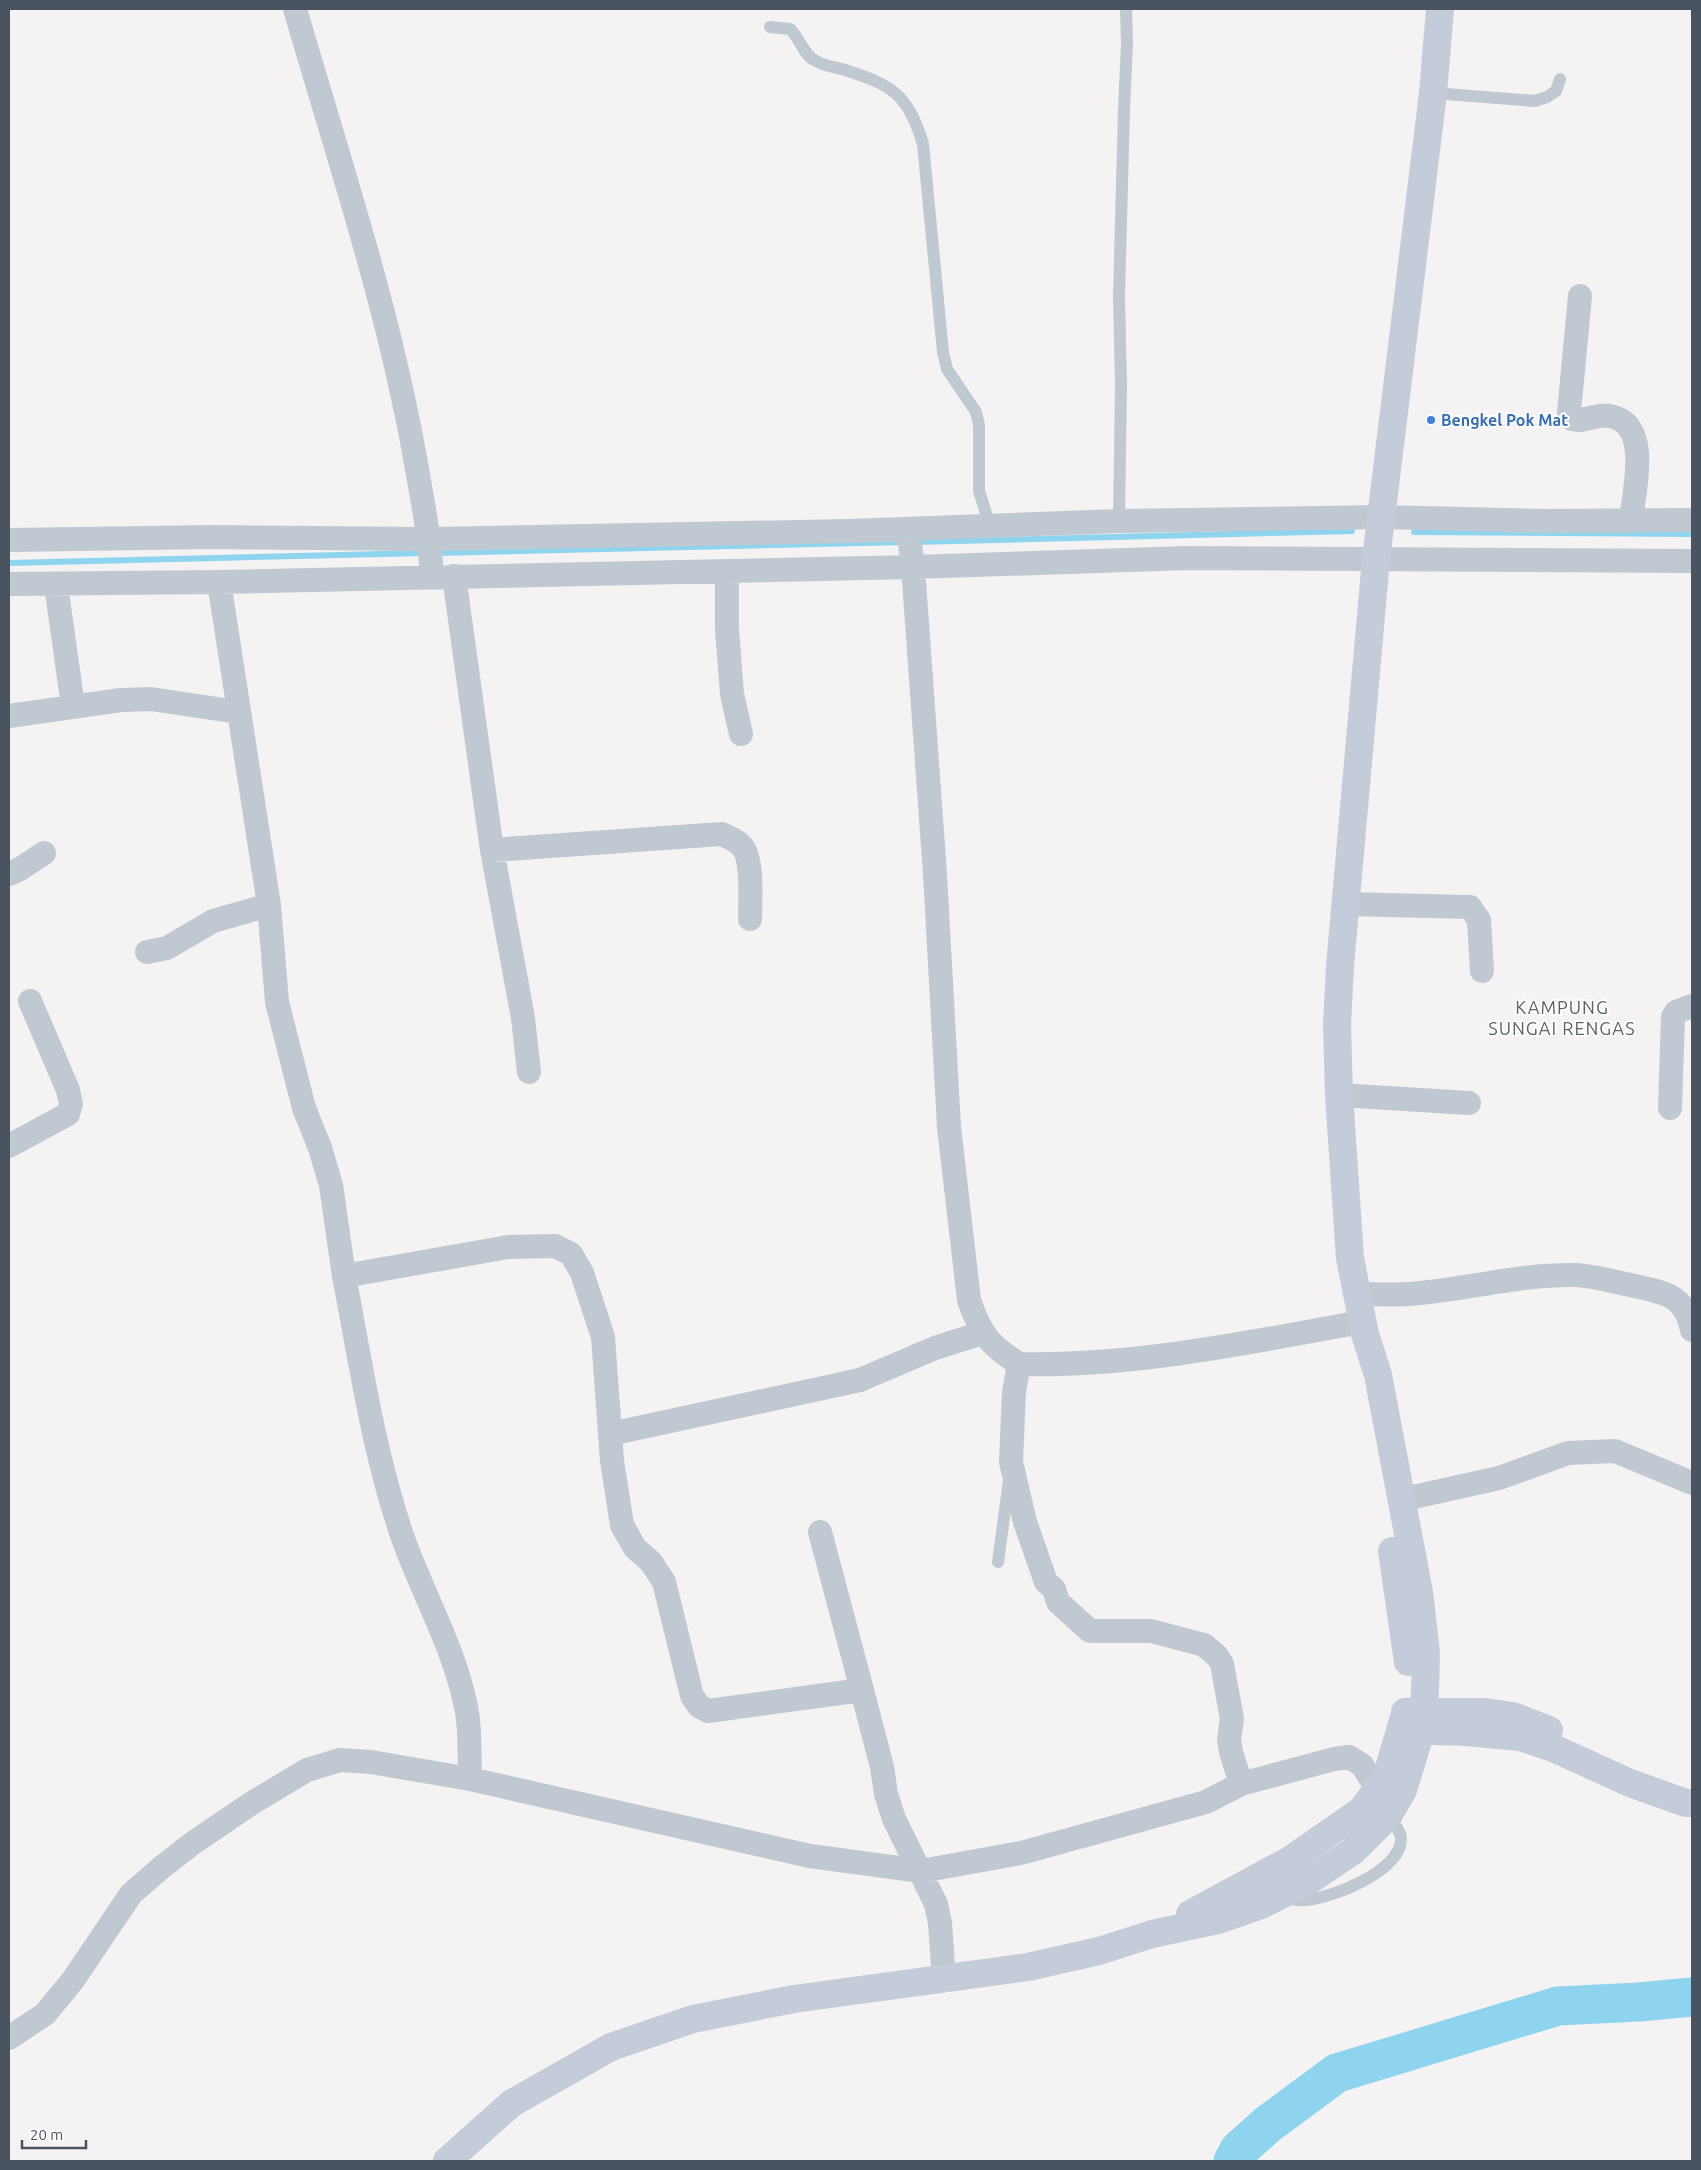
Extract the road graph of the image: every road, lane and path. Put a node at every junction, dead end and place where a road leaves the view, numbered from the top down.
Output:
1 (295, 9) edge
2 (1126, 9) edge
3 (1440, 9) edge
4 (770, 27) dead end
5 (1560, 79) dead end
6 (1434, 94) junction
7 (1580, 296) dead end
8 (1381, 517) junction
9 (1631, 520) junction
10 (1692, 520) edge
11 (1119, 521) junction
12 (990, 526) junction
13 (9, 540) edge
14 (910, 547) junction
15 (1376, 559) junction
16 (1692, 561) edge
17 (436, 562) junction
18 (727, 571) junction
19 (219, 582) junction
20 (9, 584) edge
21 (56, 585) junction
22 (73, 706) junction
23 (238, 712) junction
24 (9, 716) edge
25 (741, 734) dead end
26 (492, 850) junction
27 (44, 853) dead end
28 (9, 874) edge
29 (1346, 904) junction
30 (269, 905) junction
31 (750, 919) dead end
32 (147, 952) dead end
33 (1482, 971) dead end
34 (30, 1001) dead end
35 (1692, 1006) edge
36 (529, 1072) dead end
37 (1339, 1095) junction
38 (1469, 1103) dead end
39 (1670, 1108) dead end
40 (9, 1146) edge
41 (344, 1276) junction
42 (1356, 1294) junction
43 (1363, 1328) junction
44 (1692, 1330) edge
45 (982, 1333) junction
46 (1019, 1364) junction
47 (610, 1434) junction
48 (1011, 1462) junction
49 (1692, 1483) edge
50 (1400, 1500) junction
51 (820, 1532) dead end
52 (998, 1562) dead end
53 (1426, 1653) junction
54 (862, 1690) junction
55 (1485, 1712) junction
56 (1412, 1722) junction
57 (1466, 1732) junction
58 (470, 1779) junction
59 (1240, 1784) junction
60 (1639, 1786) junction
61 (1390, 1790) junction
62 (1692, 1803) edge
63 (921, 1871) junction
64 (1152, 1934) junction
65 (944, 1979) junction
66 (9, 2038) edge
67 (447, 2161) edge

1 - 17 street
2 - 11 lane
3 - 6 street
4 - 12 lane
5 - 6 lane
6 - 8 street
7 - 9 street
8 - 9 street
8 - 11 street
8 - 15 street
9 - 10 street
11 - 12 street
12 - 14 street
13 - 17 street
14 - 15 street
14 - 17 street
14 - 18 street
14 - 45 street
15 - 16 street
15 - 29 street
17 - 18 street
17 - 19 street
17 - 26 street
18 - 25 street
19 - 21 street
19 - 23 street
20 - 21 street
21 - 22 street
22 - 23 street
22 - 24 street
23 - 30 street
26 - 31 street
26 - 36 street
27 - 28 street
29 - 33 street
29 - 37 street
30 - 32 street
30 - 41 street
34 - 40 street
35 - 39 street
37 - 38 street
37 - 42 street
41 - 47 street
41 - 58 street
42 - 43 street
42 - 44 street
43 - 46 street
43 - 50 street
43 - 56 street
45 - 46 street
45 - 47 street
46 - 48 street
47 - 54 street
48 - 52 lane
48 - 59 street
49 - 50 street
50 - 53 street
51 - 54 street
53 - 55 street
53 - 56 street
54 - 63 street
55 - 56 street
55 - 60 street
56 - 57 street
56 - 61 street
57 - 60 street
57 - 61 street
58 - 63 street
58 - 66 street
59 - 61 street
59 - 63 street
60 - 62 street
61 - 64 street
61 - 64 street
63 - 65 street
64 - 65 street
65 - 67 street

